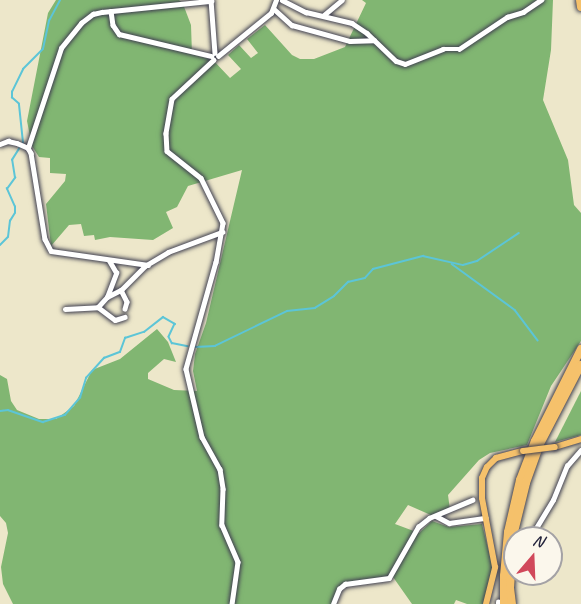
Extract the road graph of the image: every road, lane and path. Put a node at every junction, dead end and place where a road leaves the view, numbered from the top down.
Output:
1 (211, 0) edge
2 (276, 0) edge
3 (282, 0) edge
4 (342, 0) edge
5 (541, 0) edge
6 (580, 0) edge
7 (581, 7) edge
8 (274, 9) junction
9 (111, 11) junction
10 (324, 15) junction
11 (374, 40) junction
12 (214, 56) junction
13 (0, 144) edge
14 (28, 148) junction
15 (222, 232) junction
16 (109, 261) junction
17 (148, 264) junction
18 (121, 290) junction
19 (107, 297) junction
20 (98, 307) junction
21 (65, 309) dead end
22 (125, 309) dead end
23 (125, 317) dead end
24 (581, 349) edge
25 (581, 365) edge
26 (581, 439) edge
27 (581, 450) edge
28 (472, 500) dead end
29 (436, 516) junction
30 (486, 518) junction
31 (537, 526) edge
32 (232, 604) edge
33 (333, 604) edge
34 (486, 604) edge
35 (500, 604) edge
36 (512, 604) edge

1 - 9 street
1 - 12 street
2 - 8 street
3 - 10 street
4 - 10 street
5 - 11 street
6 - 7 highway
8 - 11 street
8 - 12 street
9 - 12 street
9 - 14 street
10 - 11 street
12 - 15 street
13 - 14 street
14 - 16 street
15 - 17 street
15 - 32 street
16 - 17 street
16 - 19 street
17 - 18 street
18 - 19 street
18 - 22 street
19 - 20 street
20 - 21 street
20 - 23 street
24 - 35 highway
25 - 36 highway
26 - 30 main road, bridge
27 - 31 street
28 - 29 street
29 - 30 street
29 - 33 street
30 - 34 main road

